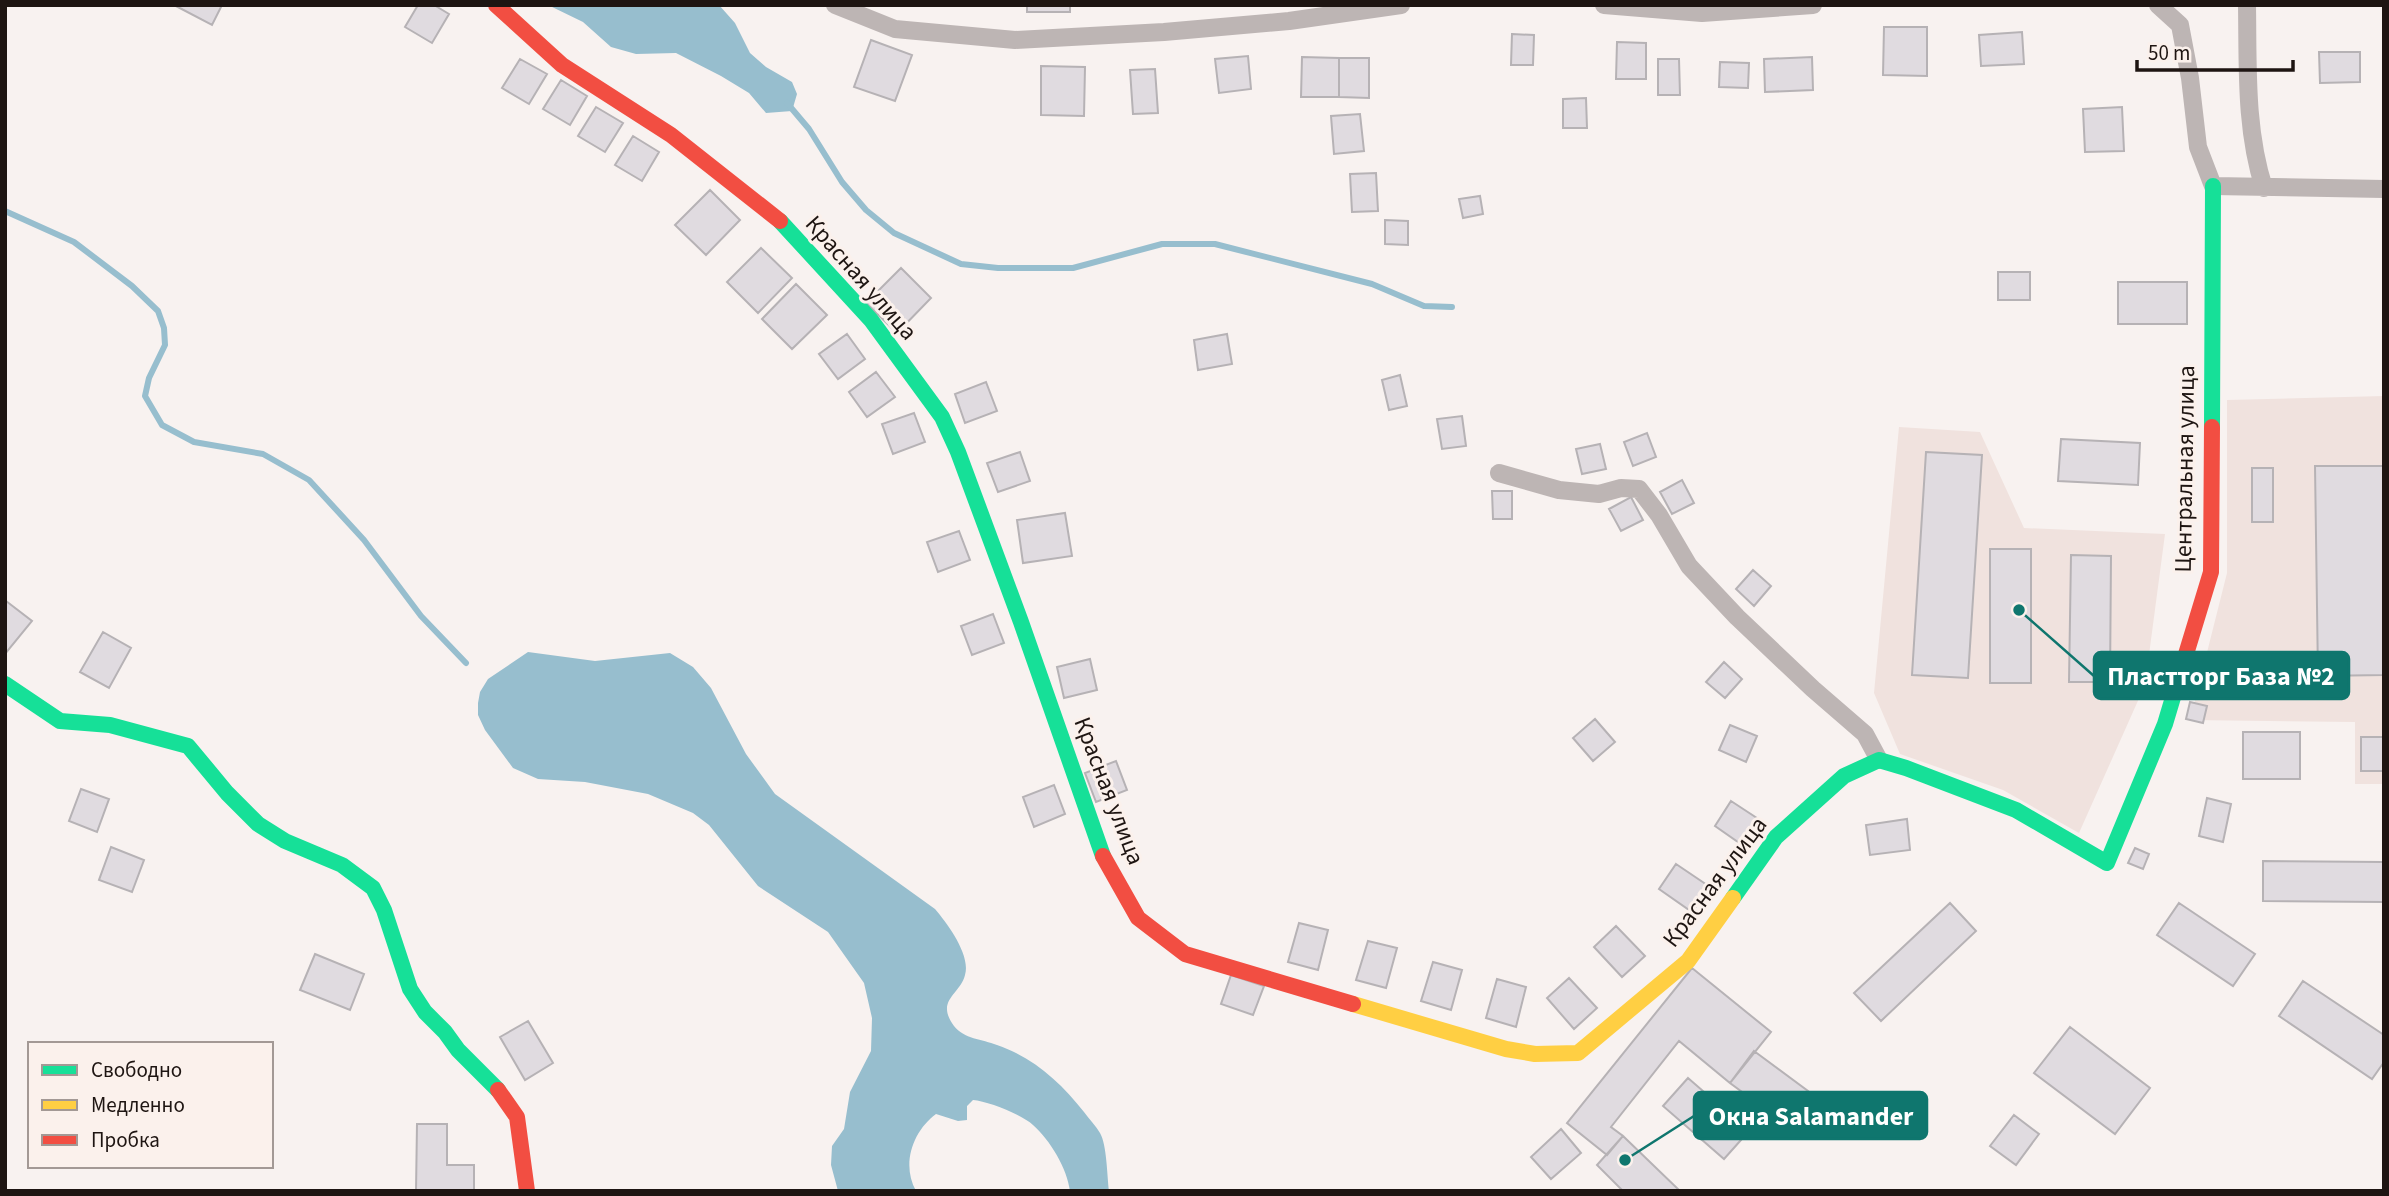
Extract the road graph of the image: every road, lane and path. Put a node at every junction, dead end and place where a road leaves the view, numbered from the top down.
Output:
1 (496, 5) edge
2 (835, 5) edge
3 (1401, 5) edge
4 (1604, 5) edge
5 (1813, 5) edge
6 (2158, 5) edge
7 (2247, 5) edge
8 (2213, 186) junction
9 (2264, 188) junction
10 (2384, 189) edge
11 (1499, 473) dead end
12 (5, 684) edge
13 (1879, 760) junction
14 (527, 1191) edge

1 - 13 street, Красная улица
2 - 3 street
4 - 5 street
6 - 8 street, Центральная улица
7 - 9 street
8 - 9 street
8 - 13 street, Центральная улица
9 - 10 street
11 - 13 street
12 - 14 street

